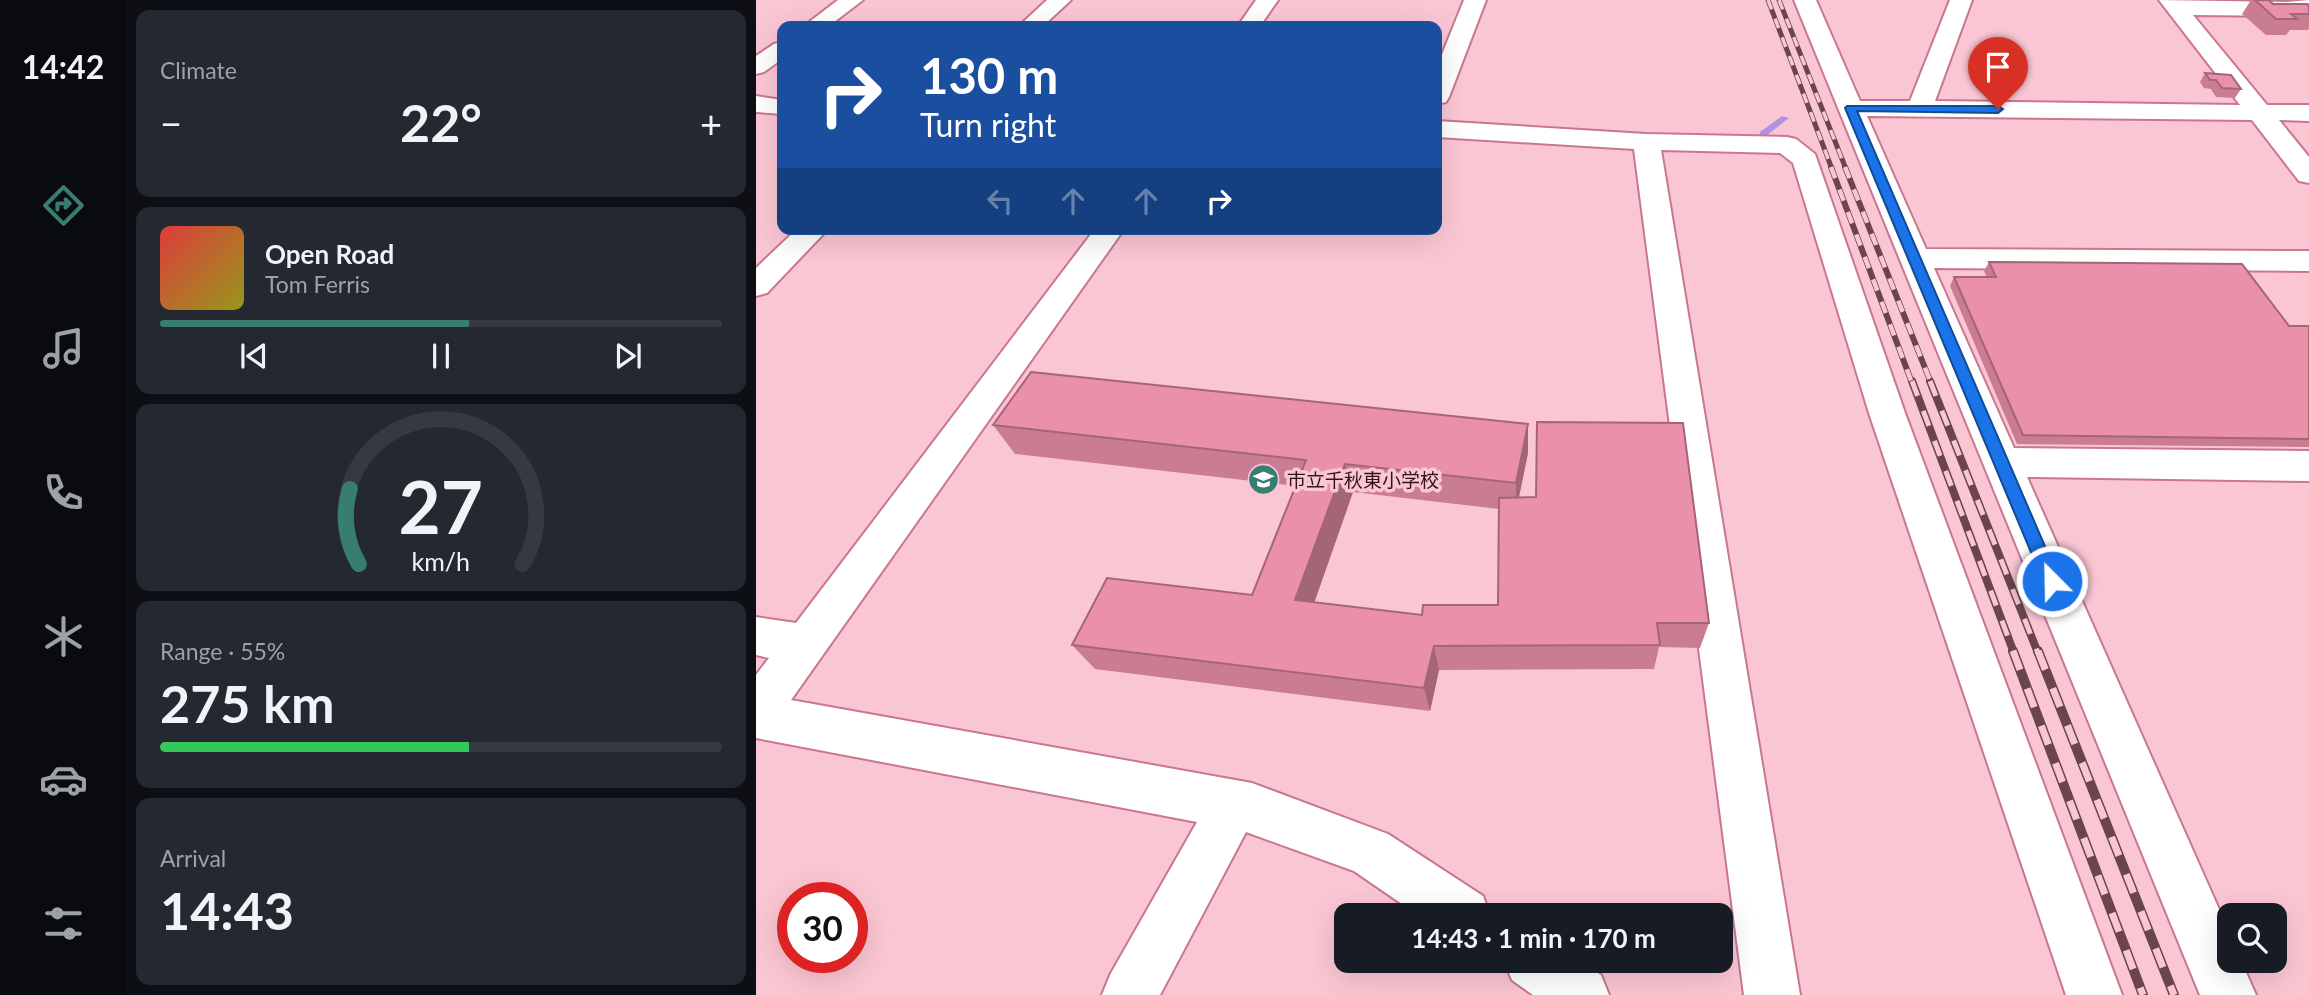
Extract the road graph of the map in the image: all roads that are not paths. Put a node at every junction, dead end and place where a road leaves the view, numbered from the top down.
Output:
1 (852, 0) edge
2 (1060, 0) edge
3 (1267, 0) edge
4 (1475, 0) edge
5 (1805, 0) edge
6 (1961, 0) edge
7 (2173, 4) edge
8 (2309, 4) edge
9 (822, 21) edge
10 (1036, 21) edge
11 (1252, 21) edge
12 (777, 52) edge
13 (756, 67) edge
14 (1442, 84) edge
15 (756, 104) edge
16 (777, 106) edge
17 (1851, 108) junction
18 (1920, 108) junction
19 (2259, 113) junction
20 (2309, 113) edge
21 (1442, 129) edge
22 (1646, 142) junction
23 (2309, 175) edge
24 (808, 235) edge
25 (1106, 235) edge
26 (1914, 258) junction
27 (2309, 261) edge
28 (756, 286) edge
29 (2001, 462) junction
30 (2309, 466) edge
31 (756, 636) edge
32 (806, 644) junction
33 (756, 714) edge
34 (1234, 804) junction
35 (1446, 903) edge
36 (1549, 973) edge
37 (1130, 995) edge
38 (1581, 995) edge
39 (1772, 995) edge
40 (2094, 995) edge
41 (2228, 995) edge

1 - 9 street
2 - 10 street
3 - 11 street
4 - 14 street
5 - 17 street
6 - 18 street
7 - 8 street
7 - 19 street
12 - 13 street
15 - 16 street
17 - 18 street
17 - 26 street
18 - 19 street
19 - 20 street
19 - 23 street
21 - 22 street
22 - 39 street
22 - 40 street
24 - 28 street
25 - 32 street
26 - 27 street
26 - 29 street
29 - 30 street
29 - 41 street
31 - 32 street
32 - 33 street
33 - 34 street
34 - 35 street
34 - 37 street
36 - 38 street

